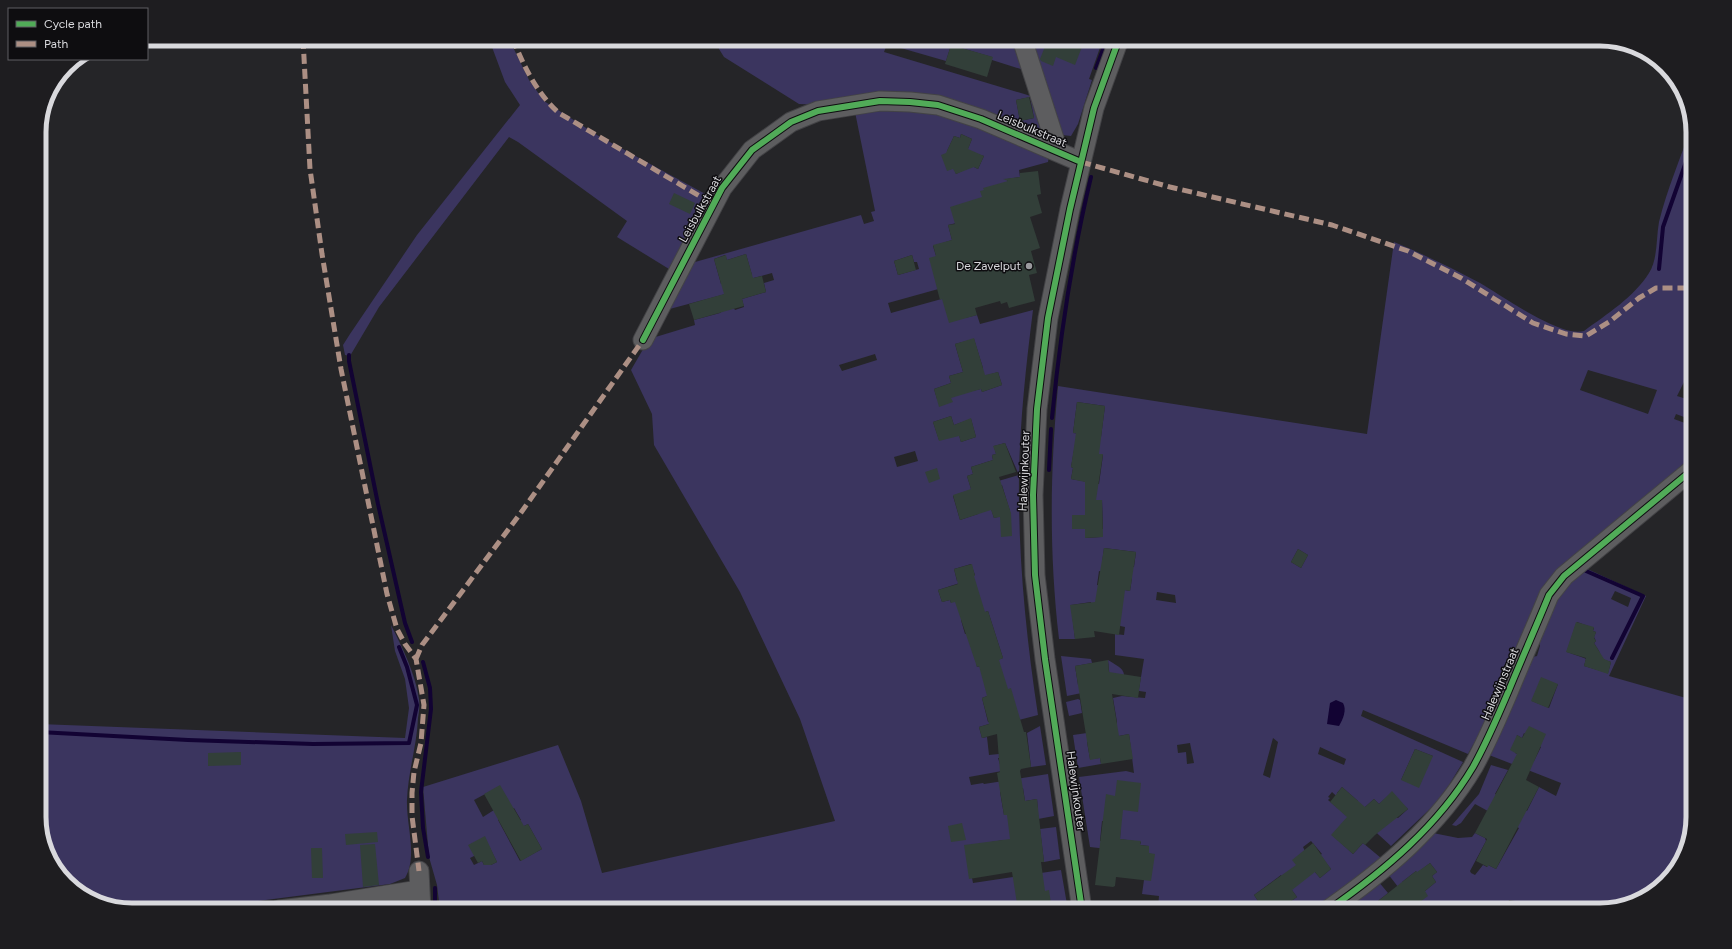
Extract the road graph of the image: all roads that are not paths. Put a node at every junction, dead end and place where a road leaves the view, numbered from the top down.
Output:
1 (1024, 46) edge
2 (1116, 46) edge
3 (1058, 151) junction
4 (1081, 162) junction
5 (643, 340) dead end
6 (1686, 475) edge
7 (335, 903) edge
8 (420, 903) edge
9 (1081, 903) edge
10 (1337, 903) edge

1 - 3 street
2 - 4 street, Halewijnkouter
3 - 4 street, Leisbulkstraat
3 - 5 street, Leisbulkstraat
4 - 9 street, Halewijnkouter
6 - 10 street, Halewijnstraat
7 - 8 street

